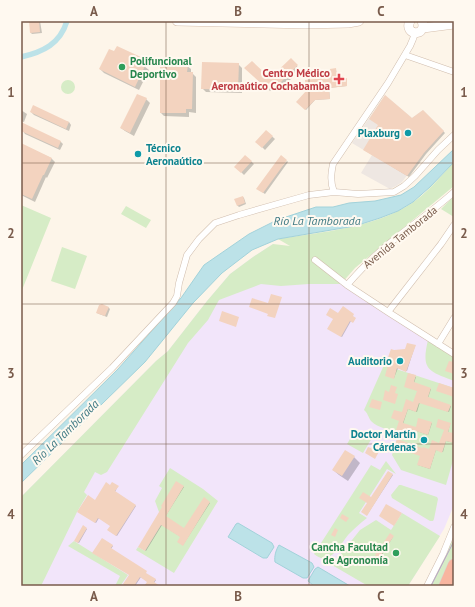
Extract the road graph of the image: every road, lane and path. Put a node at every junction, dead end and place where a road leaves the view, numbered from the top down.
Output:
1 (177, 21) edge
2 (356, 21) edge
3 (410, 21) edge
4 (261, 22) edge
5 (423, 23) edge
6 (454, 24) edge
7 (415, 33) junction
8 (405, 55) junction
9 (454, 72) edge
10 (454, 135) edge
11 (334, 192) junction
12 (454, 192) edge
13 (454, 225) edge
14 (316, 260) dead end
15 (347, 285) junction
16 (388, 312) junction
17 (454, 318) edge
18 (438, 344) junction
19 (454, 354) edge
20 (21, 455) edge
21 (454, 527) edge
22 (454, 565) edge
23 (427, 586) edge
24 (445, 586) edge

1 - 4 main road
2 - 4 main road
3 - 7 main road
5 - 6 main road
5 - 7 main road
7 - 8 street
8 - 9 street
8 - 11 street
10 - 11 street
11 - 20 street
12 - 15 street, Avenida Tamborada
13 - 16 street
14 - 15 street
15 - 16 street
16 - 18 street
17 - 18 street
18 - 19 street
21 - 23 street
22 - 24 highway

